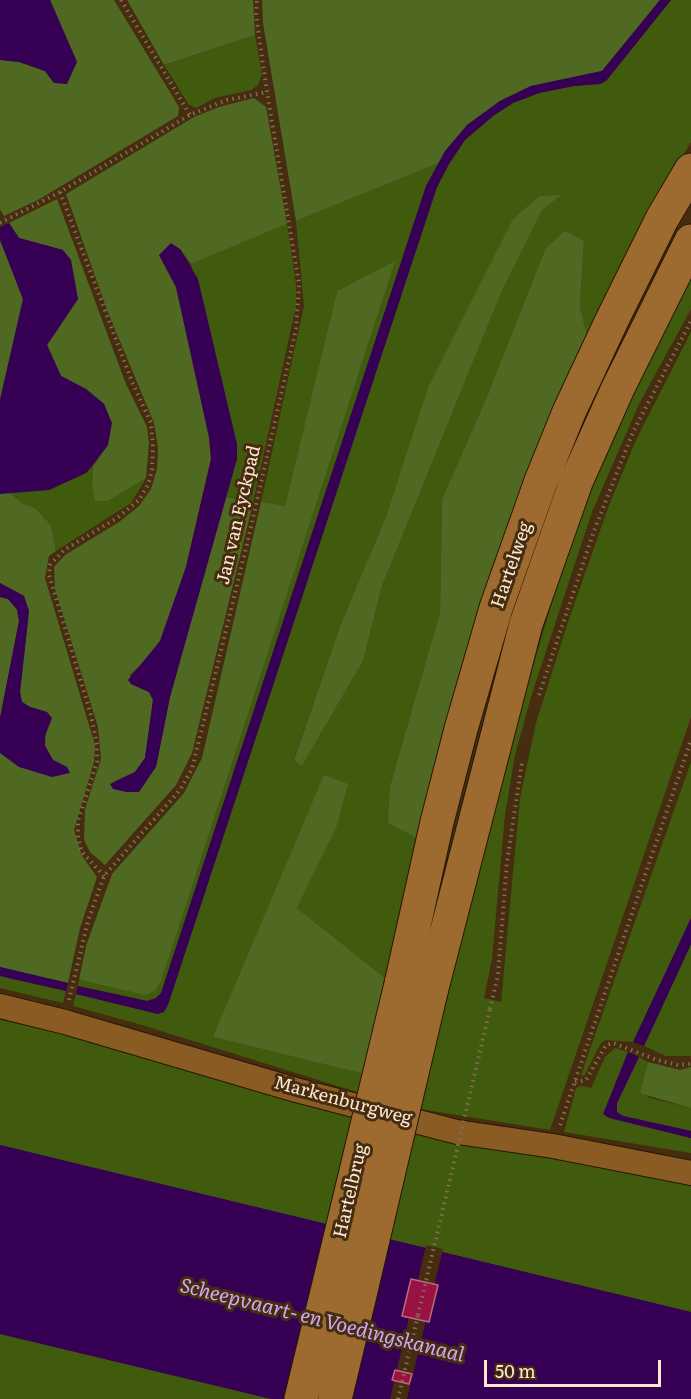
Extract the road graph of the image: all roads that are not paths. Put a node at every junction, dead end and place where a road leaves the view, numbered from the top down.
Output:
1 (691, 170) edge
2 (691, 241) edge
3 (416, 988) junction
4 (0, 1006) edge
5 (691, 1173) edge
6 (301, 1399) edge
7 (335, 1399) edge

1 - 3 main road, Hartelweg
2 - 3 main road, Hartelweg
3 - 6 main road, Hartelbrug, bridge
3 - 7 main road, Hartelbrug, bridge
4 - 5 street, Markenburgweg

